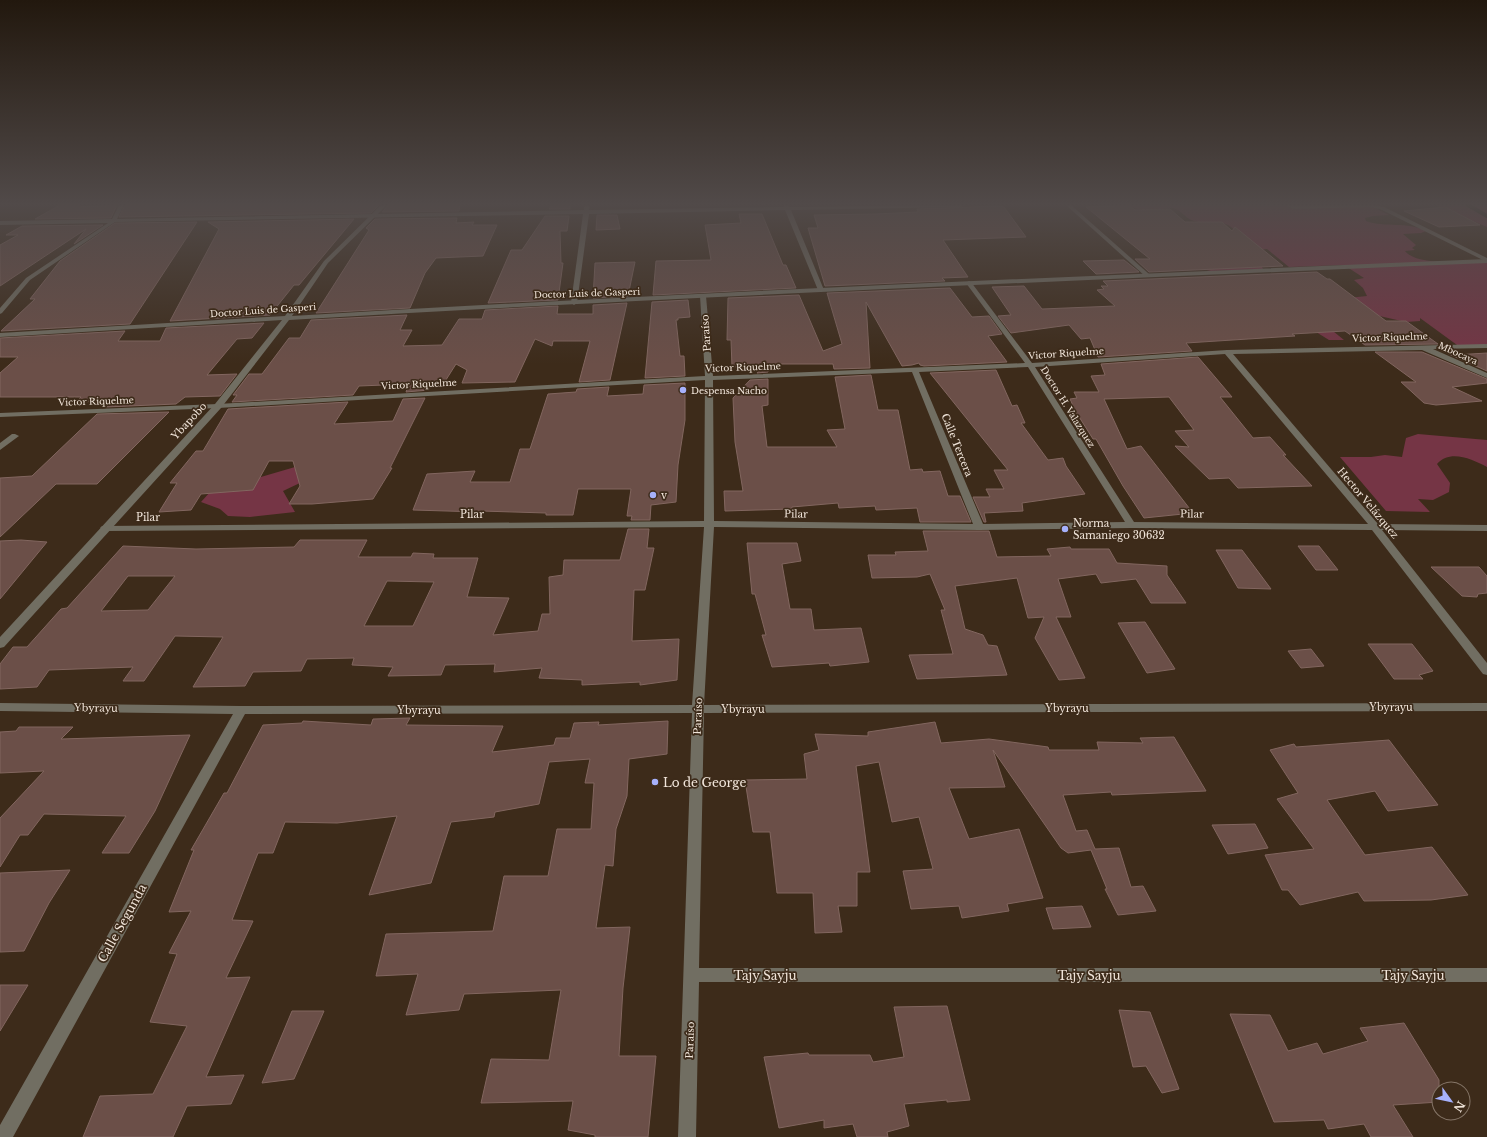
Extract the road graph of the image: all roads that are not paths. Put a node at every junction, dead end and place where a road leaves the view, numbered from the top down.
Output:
1 (59, 258) edge
2 (330, 258) edge
3 (580, 258) edge
4 (808, 258) edge
5 (1128, 258) edge
6 (1487, 260) edge
7 (1147, 275) junction
8 (969, 283) junction
9 (821, 290) junction
10 (703, 296) junction
11 (574, 303) junction
12 (0, 312) edge
13 (288, 317) junction
14 (0, 335) edge
15 (1421, 346) junction
16 (1487, 346) edge
17 (1227, 352) junction
18 (1030, 365) junction
19 (915, 371) junction
20 (1487, 376) edge
21 (709, 378) junction
22 (218, 406) junction
23 (0, 415) edge
24 (15, 436) dead end
25 (0, 447) edge
26 (709, 524) junction
27 (1132, 525) junction
28 (979, 527) junction
29 (1375, 527) junction
30 (106, 528) junction
31 (1487, 528) edge
32 (0, 644) edge
33 (1487, 671) edge
34 (0, 707) edge
35 (1487, 707) edge
36 (241, 710) junction
37 (698, 710) junction
38 (691, 975) junction
39 (1487, 975) edge
40 (3, 1137) edge
41 (687, 1137) edge

1 - 12 street
2 - 13 street, Ybapobo
3 - 11 street
4 - 9 street
5 - 7 street
6 - 7 street, Doctor Luis de Gasperi
7 - 8 street, Doctor Luis de Gasperi
8 - 9 street, Doctor Luis de Gasperi
8 - 18 street, Doctor H. Valazquez
9 - 10 street, Doctor Luis de Gasperi
10 - 11 street, Doctor Luis de Gasperi
10 - 21 street, Paraíso
11 - 13 street, Doctor Luis de Gasperi
13 - 14 street, Doctor Luis de Gasperi
13 - 22 street, Ybapobo
15 - 16 street, Victor Riquelme
15 - 17 street, Victor Riquelme
15 - 20 street, Mbocaya
17 - 18 street, Victor Riquelme
17 - 29 street, Hector Velázquez
18 - 19 street, Victor Riquelme
18 - 27 street, Doctor H. Valazquez
19 - 21 street, Victor Riquelme
19 - 28 street, Calle Tercera
21 - 22 street, Victor Riquelme
21 - 26 street, Paraíso
22 - 23 street, Victor Riquelme
22 - 30 street, Ybapobo
24 - 25 street
26 - 28 street, Pilar
26 - 30 street, Pilar
26 - 37 street, Paraíso
27 - 28 street, Pilar
27 - 29 street, Pilar
29 - 31 street, Pilar
29 - 33 street, Hector Velázquez
30 - 32 street, Ybapobo
34 - 36 street, Ybyrayu
35 - 37 street, Ybyrayu
36 - 37 street, Ybyrayu
36 - 40 street, Calle Segunda
37 - 38 street, Paraíso
38 - 39 street, Tajy Sayju
38 - 41 street, Paraíso

